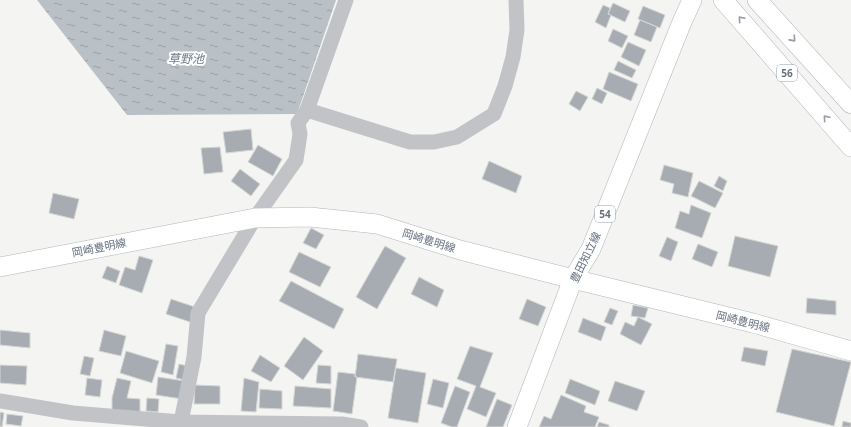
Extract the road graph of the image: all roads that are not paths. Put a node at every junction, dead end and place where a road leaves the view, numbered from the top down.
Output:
1 (346, 0) edge
2 (516, 0) edge
3 (692, 0) edge
4 (723, 0) edge
5 (757, 0) edge
6 (851, 104) edge
7 (307, 110) junction
8 (851, 147) edge
9 (255, 218) junction
10 (0, 267) edge
11 (574, 279) junction
12 (851, 351) edge
13 (0, 400) edge
14 (180, 424) edge
15 (362, 427) edge
16 (517, 427) edge

1 - 7 street
2 - 7 street
3 - 11 main road, 豊田知立線 / 54
8 -> 4 main road, 56
5 -> 6 main road, 56
7 - 9 street
9 - 10 main road, 岡崎豊明線
9 - 11 main road, 岡崎豊明線
9 - 14 street
11 - 12 main road, 岡崎豊明線
11 - 16 main road, 豊田知立線 / 54
13 - 14 street
14 - 15 street

